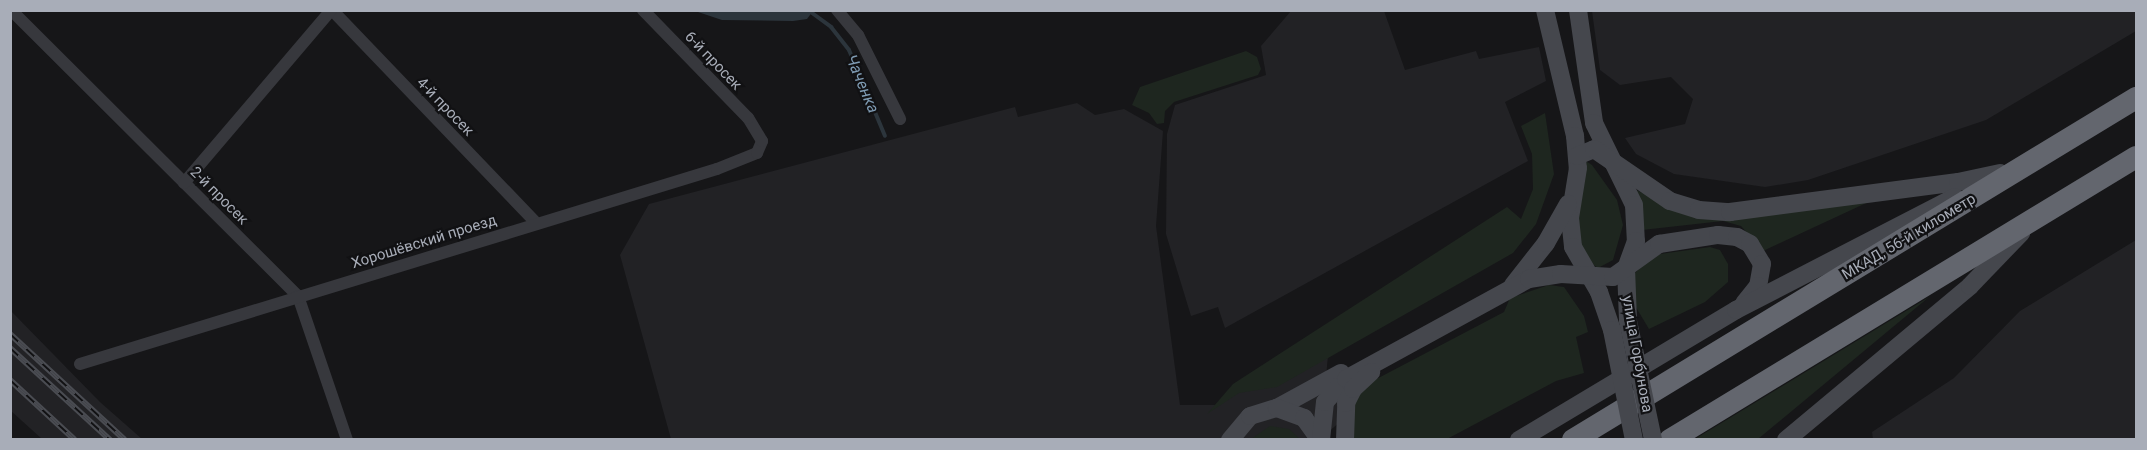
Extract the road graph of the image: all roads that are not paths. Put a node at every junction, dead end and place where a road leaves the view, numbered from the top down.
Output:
1 (11, 10) edge
2 (332, 10) edge
3 (643, 10) edge
4 (837, 10) edge
5 (1545, 10) edge
6 (1578, 10) edge
7 (2136, 98) edge
8 (900, 118) dead end
9 (759, 134) joint
10 (2043, 155) junction
11 (1577, 156) junction
12 (2136, 157) edge
13 (1613, 162) junction
14 (2000, 173) junction
15 (184, 183) junction
16 (1574, 195) junction
17 (2034, 219) junction
18 (537, 224) junction
19 (1626, 268) junction
20 (1588, 277) junction
21 (1511, 287) junction
22 (298, 296) junction
23 (1736, 310) junction
24 (1391, 355) junction
25 (80, 364) dead end
26 (1277, 408) junction
27 (347, 440) edge
28 (1230, 440) edge
29 (1320, 440) edge
30 (1345, 440) edge
31 (1519, 440) edge
32 (1573, 440) edge
33 (1634, 440) edge
34 (1653, 440) edge
35 (1670, 440) edge
36 (1786, 440) edge

1 - 15 street, 2-й просек
2 - 15 street
2 - 18 street, 4-й просек
3 - 9 street, 6-й просек
4 - 8 street
5 - 11 street, улица Горбунова
6 - 13 street
7 - 10 highway, МКАД, 56-й километр
9 - 18 street, Хорошёвский проезд
10 - 14 street
10 - 32 highway, МКАД, 56-й километр
11 - 13 street
11 - 16 street, улица Горбунова
12 - 17 highway
13 - 14 street
13 - 19 street
14 - 23 street
15 - 22 street, 2-й просек
16 - 20 street, улица Горбунова
16 - 21 street
17 - 35 highway
17 - 36 street
18 - 22 street, Хорошёвский проезд
19 - 20 street
19 - 23 street
19 - 34 street, улица Горбунова, bridge
20 - 21 street
20 - 33 street, улица Горбунова, bridge
21 - 24 street
22 - 25 street, Хорошёвский проезд
22 - 27 street, 2-й просек
23 - 31 street
24 - 26 street
24 - 29 street
24 - 30 street
26 - 28 street
26 - 29 street

